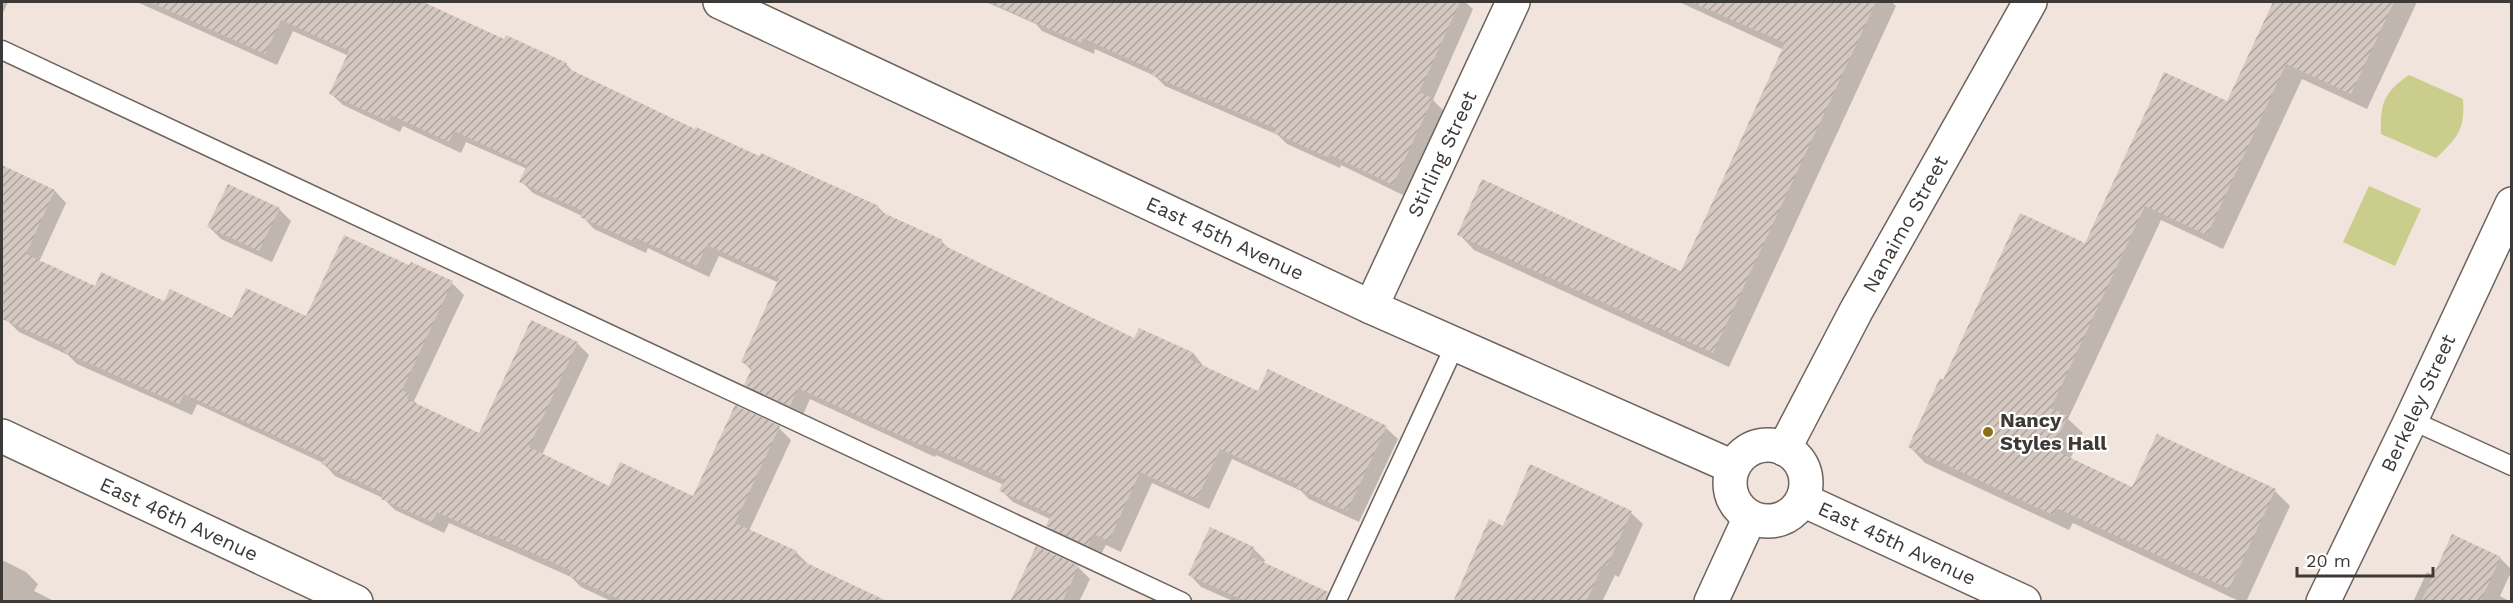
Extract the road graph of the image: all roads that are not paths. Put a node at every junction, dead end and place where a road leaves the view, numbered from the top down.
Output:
1 (720, 2) edge
2 (1513, 2) edge
3 (2030, 2) edge
4 (2, 50) edge
5 (2511, 204) edge
6 (1371, 307) junction
7 (1456, 343) junction
8 (2411, 420) junction
9 (2, 436) edge
10 (1784, 449) junction
11 (2511, 466) edge
12 (1733, 467) junction
13 (1803, 500) junction
14 (1750, 517) junction
15 (356, 602) edge
16 (1182, 602) edge
17 (1336, 602) edge
18 (1711, 602) edge
19 (2024, 602) edge
20 (2323, 602) edge

1 - 6 street, East 45th Avenue
2 - 6 street, Stirling Street
3 - 10 street, Nanaimo Street
4 - 16 lane
5 - 8 street, Berkeley Street
6 - 7 street, East 45th Avenue
7 - 12 street, East 45th Avenue
7 - 17 lane
8 - 11 lane
8 - 20 street, Berkeley Street
9 - 15 street, East 46th Avenue
10 - 12 street
10 - 13 street
12 - 14 street
13 - 14 street
13 - 19 street, East 45th Avenue
14 - 18 street

